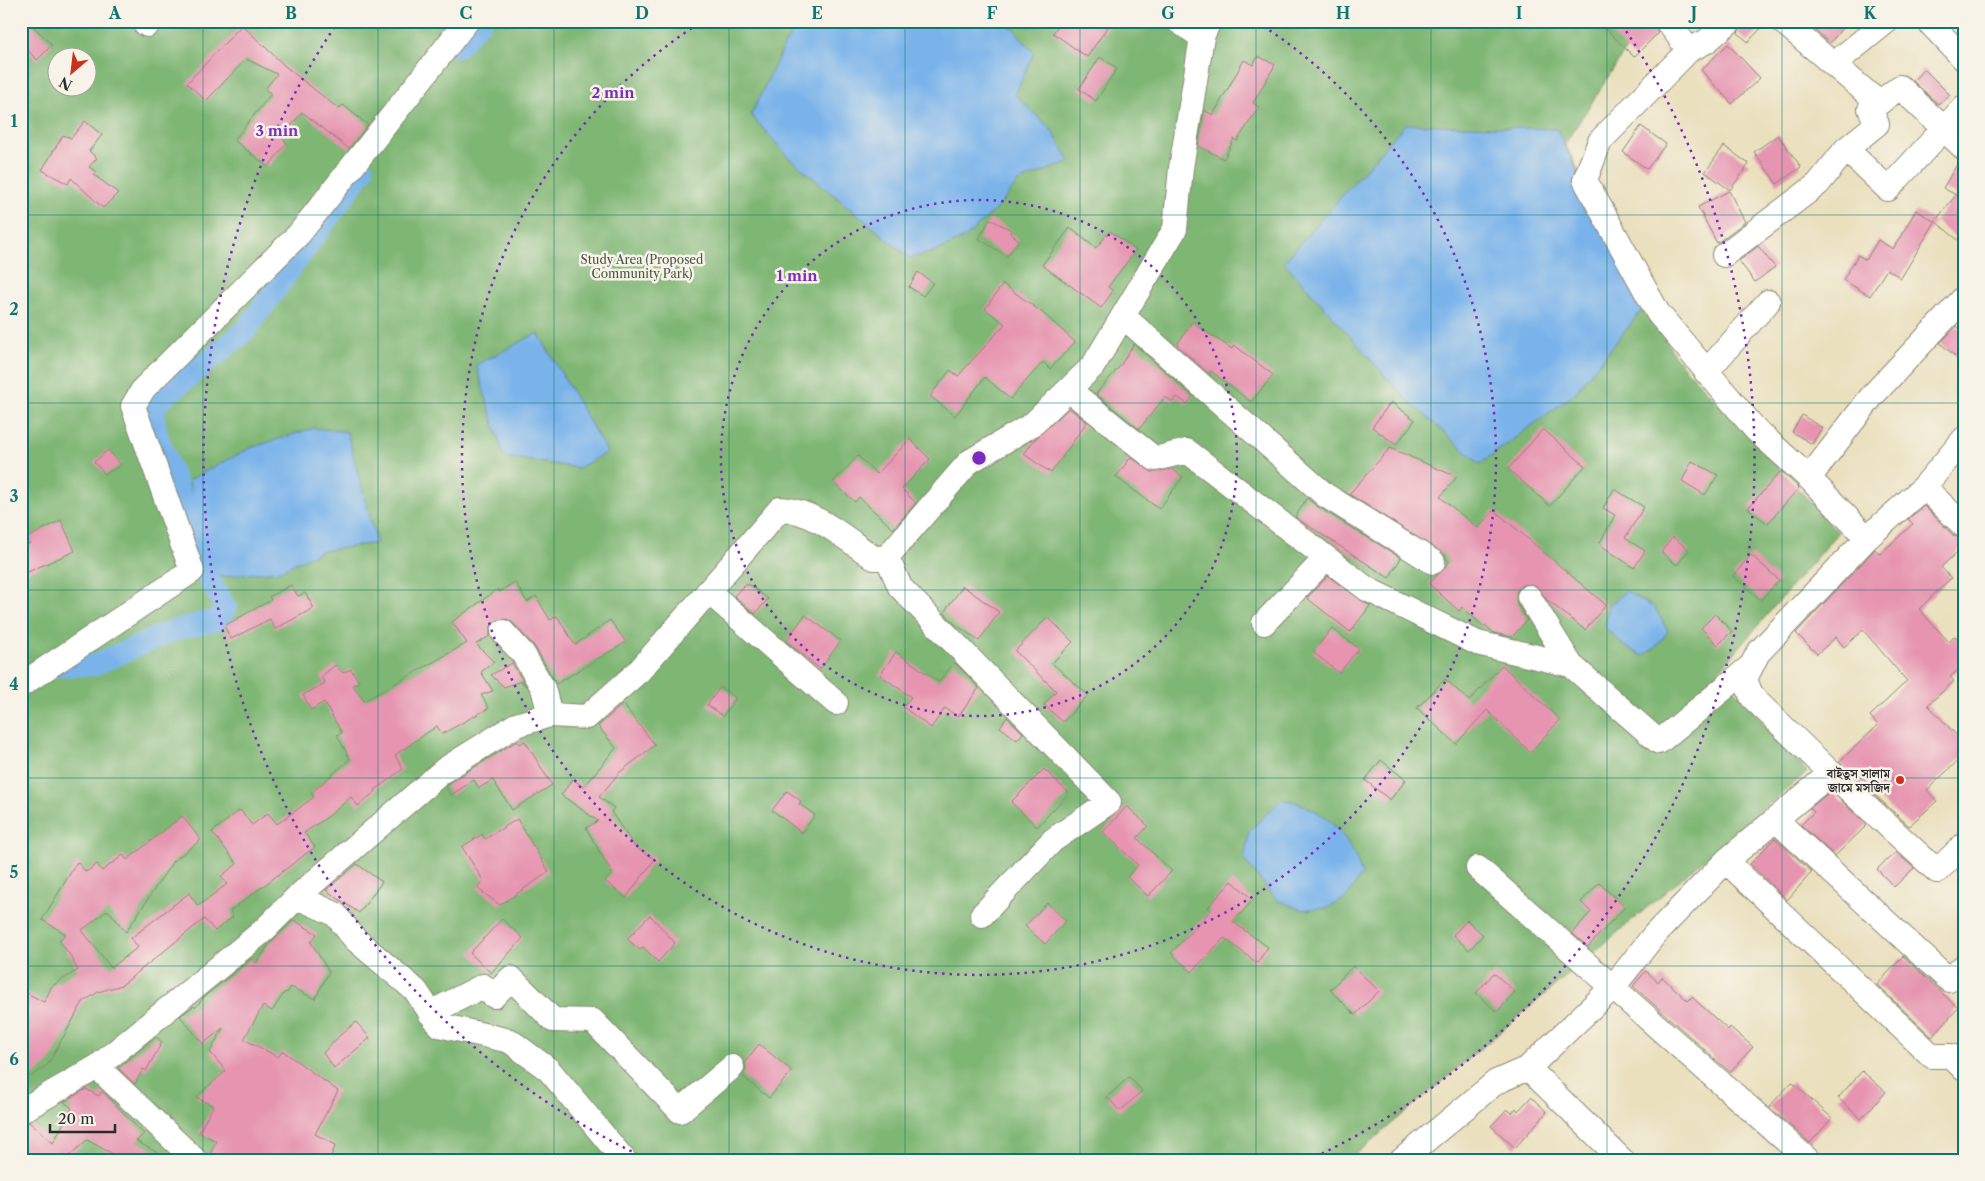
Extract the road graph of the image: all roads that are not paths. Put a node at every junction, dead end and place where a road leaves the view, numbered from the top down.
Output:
1 (142, 21) edge
2 (150, 21) edge
3 (468, 21) edge
4 (1178, 21) edge
5 (1667, 21) edge
6 (1730, 21) edge
7 (1782, 21) edge
8 (1887, 21) edge
9 (1928, 21) edge
10 (1205, 29) edge
11 (1689, 50) junction
12 (1964, 59) edge
13 (1834, 64) junction
14 (1879, 103) junction
15 (1964, 107) edge
16 (1943, 130) junction
17 (1846, 148) junction
18 (1964, 148) edge
19 (1724, 255) dead end
20 (1964, 298) edge
21 (1768, 302) dead end
22 (1124, 316) junction
23 (1706, 372) junction
24 (1069, 390) junction
25 (1964, 439) edge
26 (1809, 478) junction
27 (1924, 487) junction
28 (1964, 526) edge
29 (1867, 538) junction
30 (887, 557) junction
31 (1326, 558) junction
32 (1433, 562) dead end
33 (708, 591) junction
34 (1529, 597) dead end
35 (1264, 623) dead end
36 (504, 632) dead end
37 (1571, 665) junction
38 (1751, 666) junction
39 (21, 685) edge
40 (836, 704) dead end
41 (550, 715) junction
42 (1831, 773) junction
43 (1776, 820) junction
44 (1964, 845) edge
45 (1726, 861) junction
46 (1478, 868) dead end
47 (297, 897) junction
48 (982, 915) dead end
49 (1964, 966) edge
50 (1613, 987) junction
51 (430, 1013) junction
52 (97, 1066) junction
53 (732, 1067) dead end
54 (1528, 1068) junction
55 (1964, 1070) edge
56 (24, 1102) edge
57 (195, 1160) edge
58 (624, 1160) edge
59 (1402, 1160) edge
60 (1622, 1160) edge
61 (1808, 1160) edge

1 - 2 street
3 - 39 street
4 - 10 street
5 - 11 street
6 - 11 street
7 - 13 street
8 - 13 street
9 - 12 street
10 - 22 street
11 - 23 street
13 - 14 street
14 - 16 street
14 - 17 street
15 - 16 street
16 - 17 street
16 - 18 street
17 - 19 street
20 - 26 street
21 - 23 street
22 - 24 street
22 - 32 street
23 - 26 street
24 - 30 street
24 - 31 street
25 - 27 street
26 - 29 street
27 - 28 street
27 - 29 street
29 - 38 street
30 - 33 street
30 - 48 street
31 - 35 street
31 - 37 street
33 - 40 street
33 - 41 street
34 - 37 street
36 - 41 street
37 - 38 street
38 - 42 street
41 - 47 street
42 - 43 street
42 - 44 street
43 - 45 street
43 - 49 street
45 - 50 street
45 - 55 street
46 - 50 street
47 - 51 street
47 - 52 street
50 - 54 street
50 - 61 street
51 - 53 street
51 - 58 street
52 - 56 street
52 - 57 street
54 - 59 street
54 - 60 street

